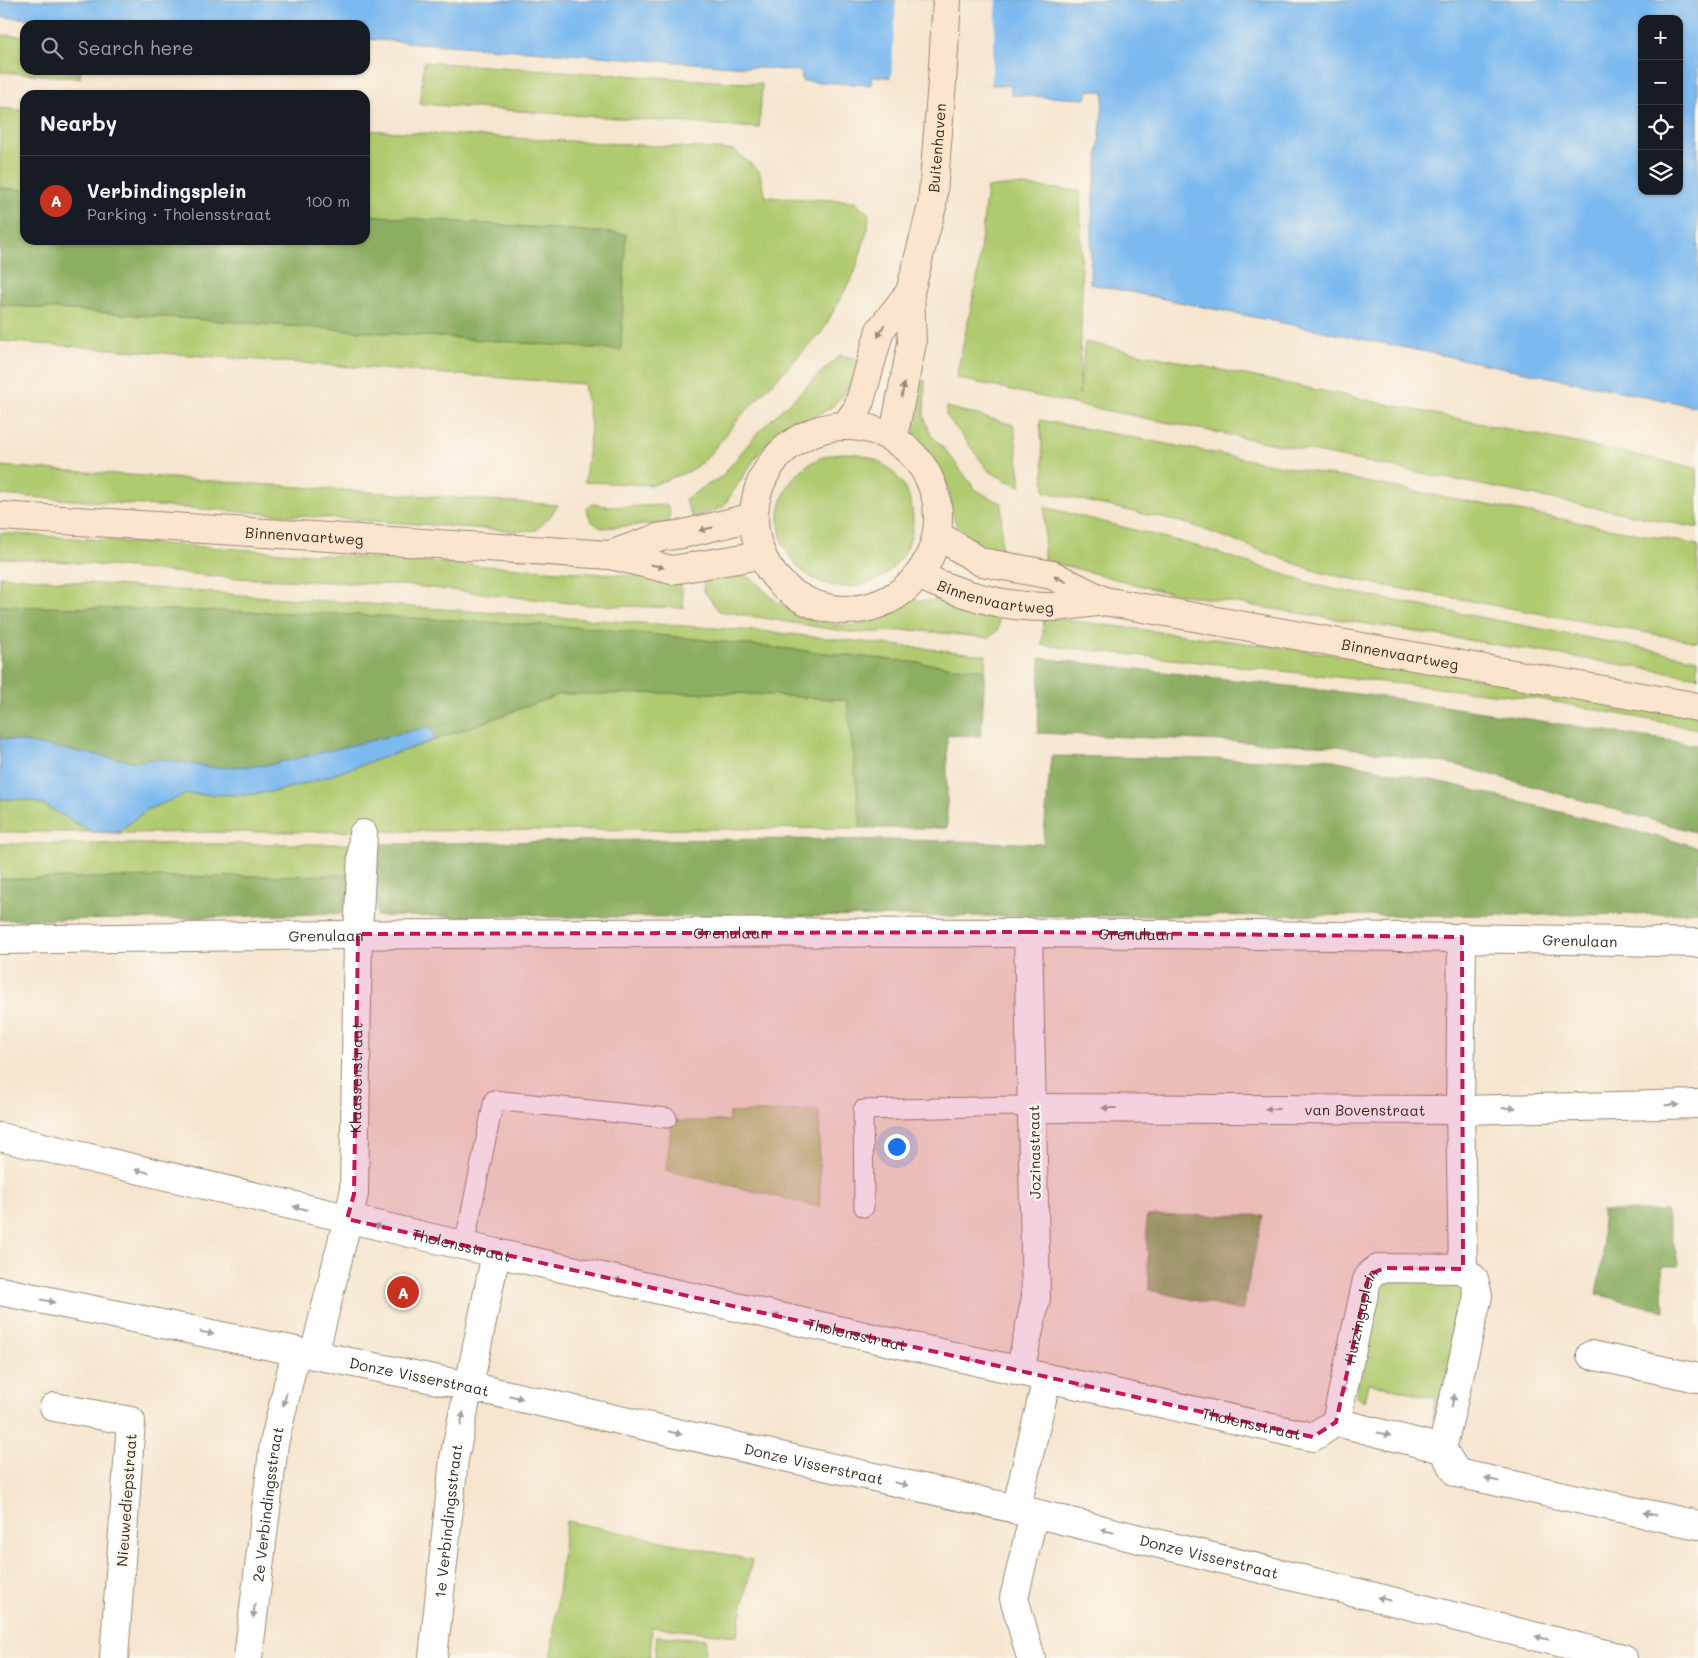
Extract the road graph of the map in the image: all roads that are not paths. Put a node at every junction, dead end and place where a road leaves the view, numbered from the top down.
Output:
1 (947, 0) edge
2 (910, 292) junction
3 (846, 425) junction
4 (893, 438) junction
5 (0, 516) edge
6 (753, 517) junction
7 (938, 535) junction
8 (610, 554) junction
9 (761, 555) junction
10 (919, 576) junction
11 (1104, 601) junction
12 (1698, 707) edge
13 (363, 834) dead end
14 (1028, 932) junction
15 (358, 934) junction
16 (1462, 937) junction
17 (0, 940) edge
18 (1698, 943) edge
19 (1698, 1104) edge
20 (1033, 1108) junction
21 (1460, 1110) junction
22 (667, 1118) dead end
23 (0, 1137) edge
24 (864, 1207) dead end
25 (347, 1219) junction
26 (464, 1246) junction
27 (496, 1253) junction
28 (1463, 1269) junction
29 (0, 1291) edge
30 (305, 1353) junction
31 (1591, 1355) dead end
32 (1020, 1371) junction
33 (1047, 1378) junction
34 (1698, 1378) edge
35 (468, 1386) junction
36 (54, 1408) dead end
37 (1336, 1422) junction
38 (1442, 1449) junction
39 (1026, 1511) junction
40 (1698, 1525) edge
41 (114, 1658) edge
42 (248, 1658) edge
43 (433, 1658) edge
44 (1031, 1658) edge
45 (1623, 1658) edge

1 - 2 main road, Buitenhaven
2 -> 3 main road, Buitenhaven
4 -> 2 main road, Buitenhaven
3 - 4 main road
3 - 6 main road
4 - 7 main road
5 - 8 main road, Binnenvaartweg
6 -> 8 main road, Binnenvaartweg
6 - 9 main road
7 - 10 main road
11 -> 7 main road, Binnenvaartweg
8 -> 9 main road, Binnenvaartweg
9 - 10 main road
10 - 11 main road, Binnenvaartweg
11 - 12 main road, Binnenvaartweg
13 - 15 street, Klaassenstraat
14 - 15 street, Grenulaan
14 - 16 street, Grenulaan
14 - 20 street, Jozinastraat
15 - 17 street, Grenulaan
15 - 25 street, Klaassenstraat
16 - 18 street, Grenulaan
16 - 21 street
21 -> 19 street, van Bovenstraat
21 -> 20 street, van Bovenstraat
20 - 24 lane
20 - 32 street, Jozinastraat
21 - 28 street
22 - 26 lane
25 -> 23 street, Tholensstraat
26 -> 25 street, Tholensstraat
25 - 30 street, Klaassenstraat
26 - 27 street, Tholensstraat
32 -> 27 street, Tholensstraat
27 - 35 street, 1e Verbindingsstraat
28 -> 37 street, Huizingaplein
38 -> 28 street
29 -> 30 street, Donze Visserstraat
30 - 35 street, Donze Visserstraat
30 -> 42 street, 2e Verbindingsstraat
31 - 34 street
32 - 33 street, Tholensstraat
33 -> 37 street, Tholensstraat
33 - 39 street
35 -> 39 street, Donze Visserstraat
43 -> 35 street, 1e Verbindingsstraat
36 - 41 street, Nieuwediepstraat
37 -> 38 street
40 -> 38 street
39 - 44 street
45 -> 39 street, Donze Visserstraat

